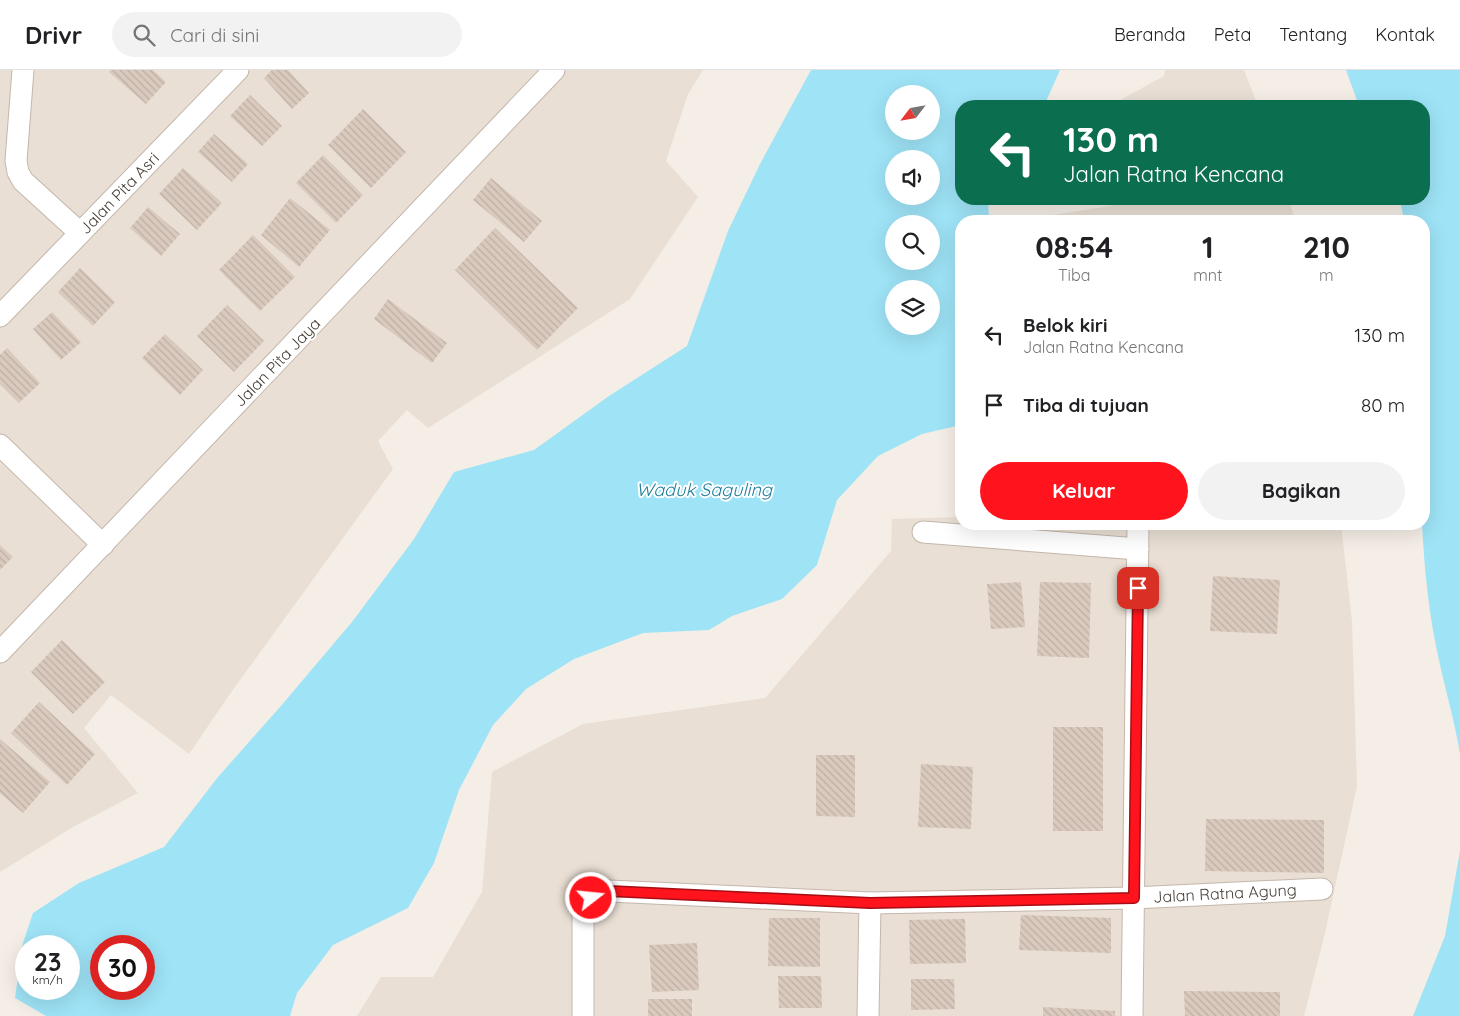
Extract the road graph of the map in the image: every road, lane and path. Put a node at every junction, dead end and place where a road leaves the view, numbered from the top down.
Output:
1 (23, 70) edge
2 (238, 70) edge
3 (554, 70) edge
4 (80, 233) junction
5 (0, 316) edge
6 (0, 445) edge
7 (1138, 530) edge
8 (923, 532) dead end
9 (103, 545) junction
10 (1138, 549) junction
11 (0, 652) edge
12 (1322, 889) dead end
13 (1134, 898) junction
14 (870, 903) junction
15 (583, 1016) edge
16 (868, 1016) edge
17 (1132, 1016) edge

1 - 4 street
2 - 4 street, Jalan Pita Asri
3 - 9 street, Jalan Pita Jaya
4 - 5 street, Jalan Pita Asri
6 - 9 street
7 - 10 street
8 - 10 street
9 - 11 street, Jalan Pita Jaya
10 - 13 street
12 - 13 street, Jalan Ratna Agung
13 - 14 street, Jalan Ratna Agung
13 - 17 street
14 - 15 street, Jalan Ratna Agung
14 - 16 street

